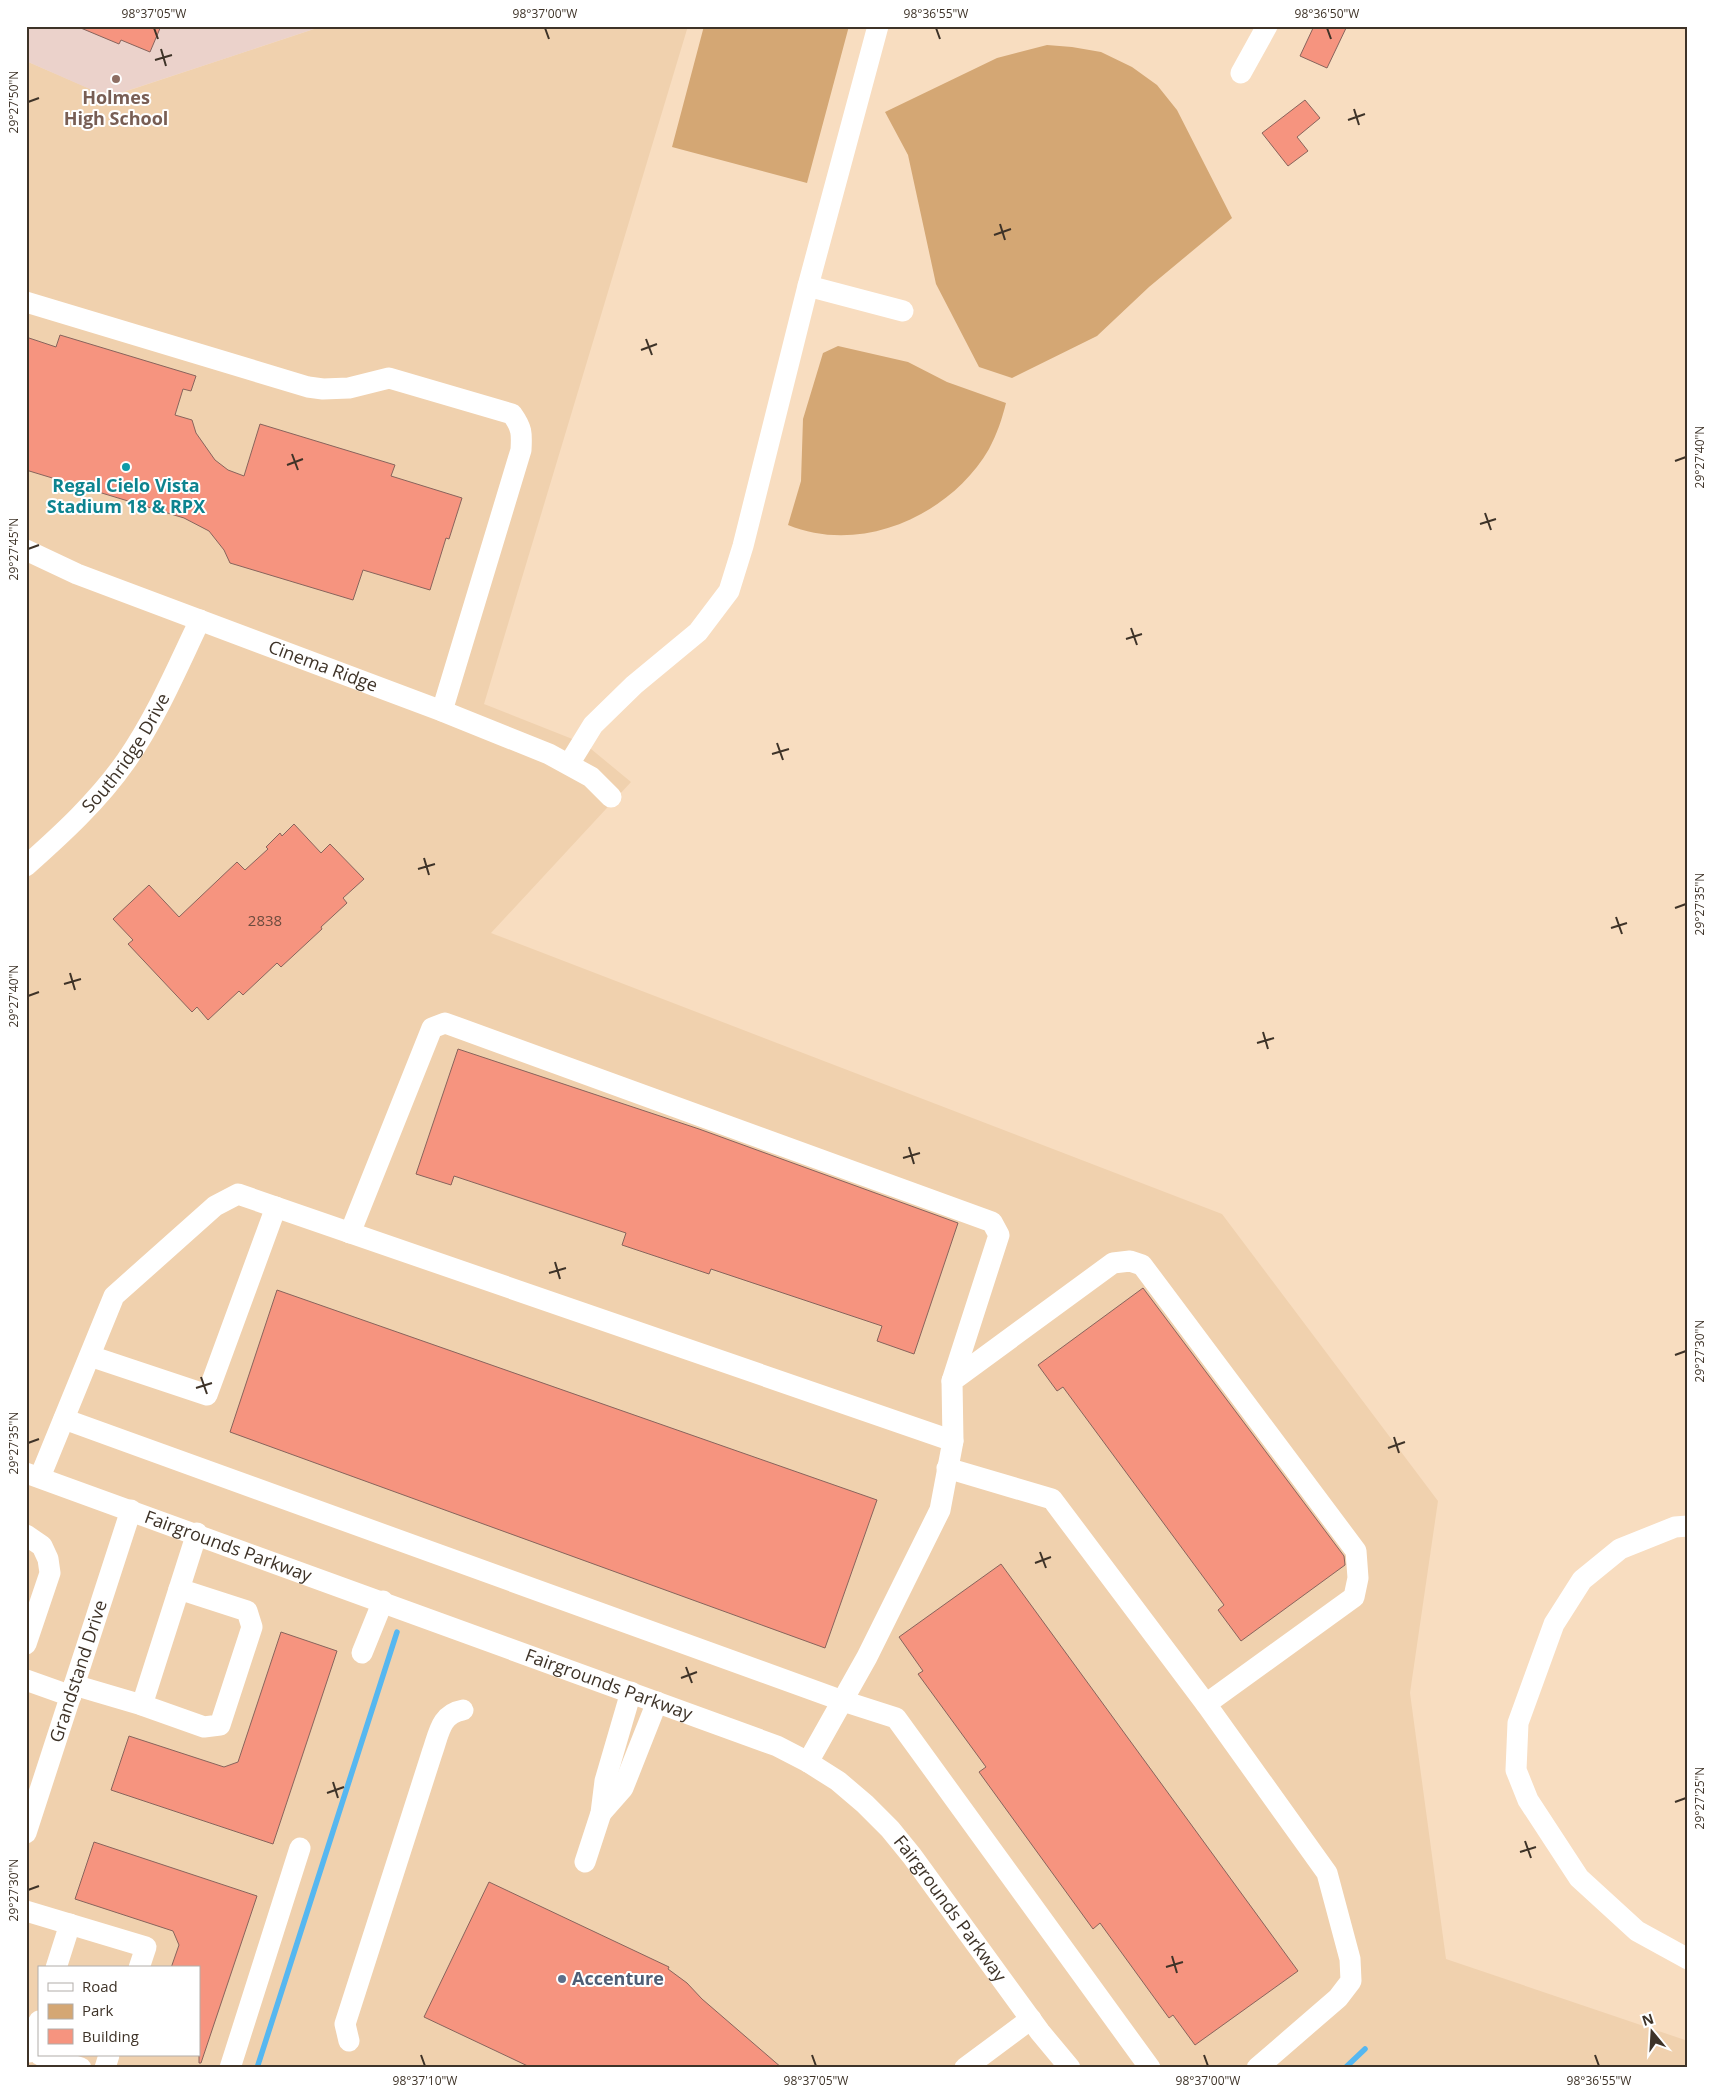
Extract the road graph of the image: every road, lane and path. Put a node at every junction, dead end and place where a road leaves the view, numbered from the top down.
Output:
1 (878, 26) edge
2 (1267, 26) edge
3 (1241, 72) dead end
4 (808, 286) junction
5 (26, 302) edge
6 (903, 310) dead end
7 (26, 550) edge
8 (200, 620) junction
9 (442, 711) junction
10 (569, 764) junction
11 (611, 797) dead end
12 (26, 866) edge
13 (276, 1207) junction
14 (350, 1233) junction
15 (90, 1356) junction
16 (952, 1381) junction
17 (64, 1419) junction
18 (953, 1441) junction
19 (948, 1468) junction
20 (33, 1475) edge
21 (131, 1510) junction
22 (1688, 1526) edge
23 (197, 1534) junction
24 (26, 1535) edge
25 (180, 1589) junction
26 (383, 1601) junction
27 (26, 1644) edge
28 (362, 1653) dead end
29 (26, 1680) edge
30 (72, 1690) junction
31 (631, 1692) junction
32 (843, 1701) junction
33 (657, 1702) junction
34 (1206, 1704) junction
35 (142, 1705) junction
36 (463, 1710) dead end
37 (808, 1762) junction
38 (602, 1813) junction
39 (26, 1833) edge
40 (300, 1848) dead end
41 (585, 1862) dead end
42 (26, 1911) edge
43 (70, 1924) junction
44 (1688, 1959) edge
45 (57, 1966) edge
46 (140, 1966) edge
47 (1031, 2019) junction
48 (38, 2027) edge
49 (349, 2041) dead end
50 (34, 2053) edge
51 (43, 2056) edge
52 (109, 2056) edge
53 (80, 2068) edge
54 (105, 2068) edge
55 (230, 2068) edge
56 (965, 2068) edge
57 (1070, 2068) edge
58 (1150, 2068) edge
59 (1257, 2068) edge

1 - 4 street
2 - 3 street
4 - 6 street
4 - 10 street
5 - 9 street
7 - 8 street, Cinema Ridge
8 - 9 street, Cinema Ridge
8 - 12 street, Southridge Drive
9 - 10 street, Cinema Ridge
10 - 11 street, Cinema Ridge
13 - 14 street
13 - 15 street
13 - 15 street
14 - 16 street
14 - 18 street
15 - 17 street
16 - 18 street
16 - 34 street
17 - 20 street
17 - 32 street
18 - 19 street
19 - 32 street
19 - 34 street
20 - 21 street, Fairgrounds Parkway
21 - 23 street, Fairgrounds Parkway
21 - 30 street, Grandstand Drive
22 - 44 street
23 - 25 street
23 - 26 street, Fairgrounds Parkway
24 - 27 street
25 - 35 street
25 - 35 street
26 - 28 street
26 - 31 street, Fairgrounds Parkway
29 - 30 street
30 - 35 street
30 - 39 street, Grandstand Drive
31 - 33 street, Fairgrounds Parkway
31 - 38 street
32 - 37 street
32 - 58 street
33 - 37 street, Fairgrounds Parkway
33 - 38 street
34 - 59 street
36 - 49 street
37 - 47 street, Fairgrounds Parkway
38 - 41 street
40 - 55 street
42 - 43 street
43 - 45 street
43 - 46 street
47 - 56 street
47 - 57 street, Fairgrounds Parkway
48 - 50 street
51 - 53 street
52 - 54 street

